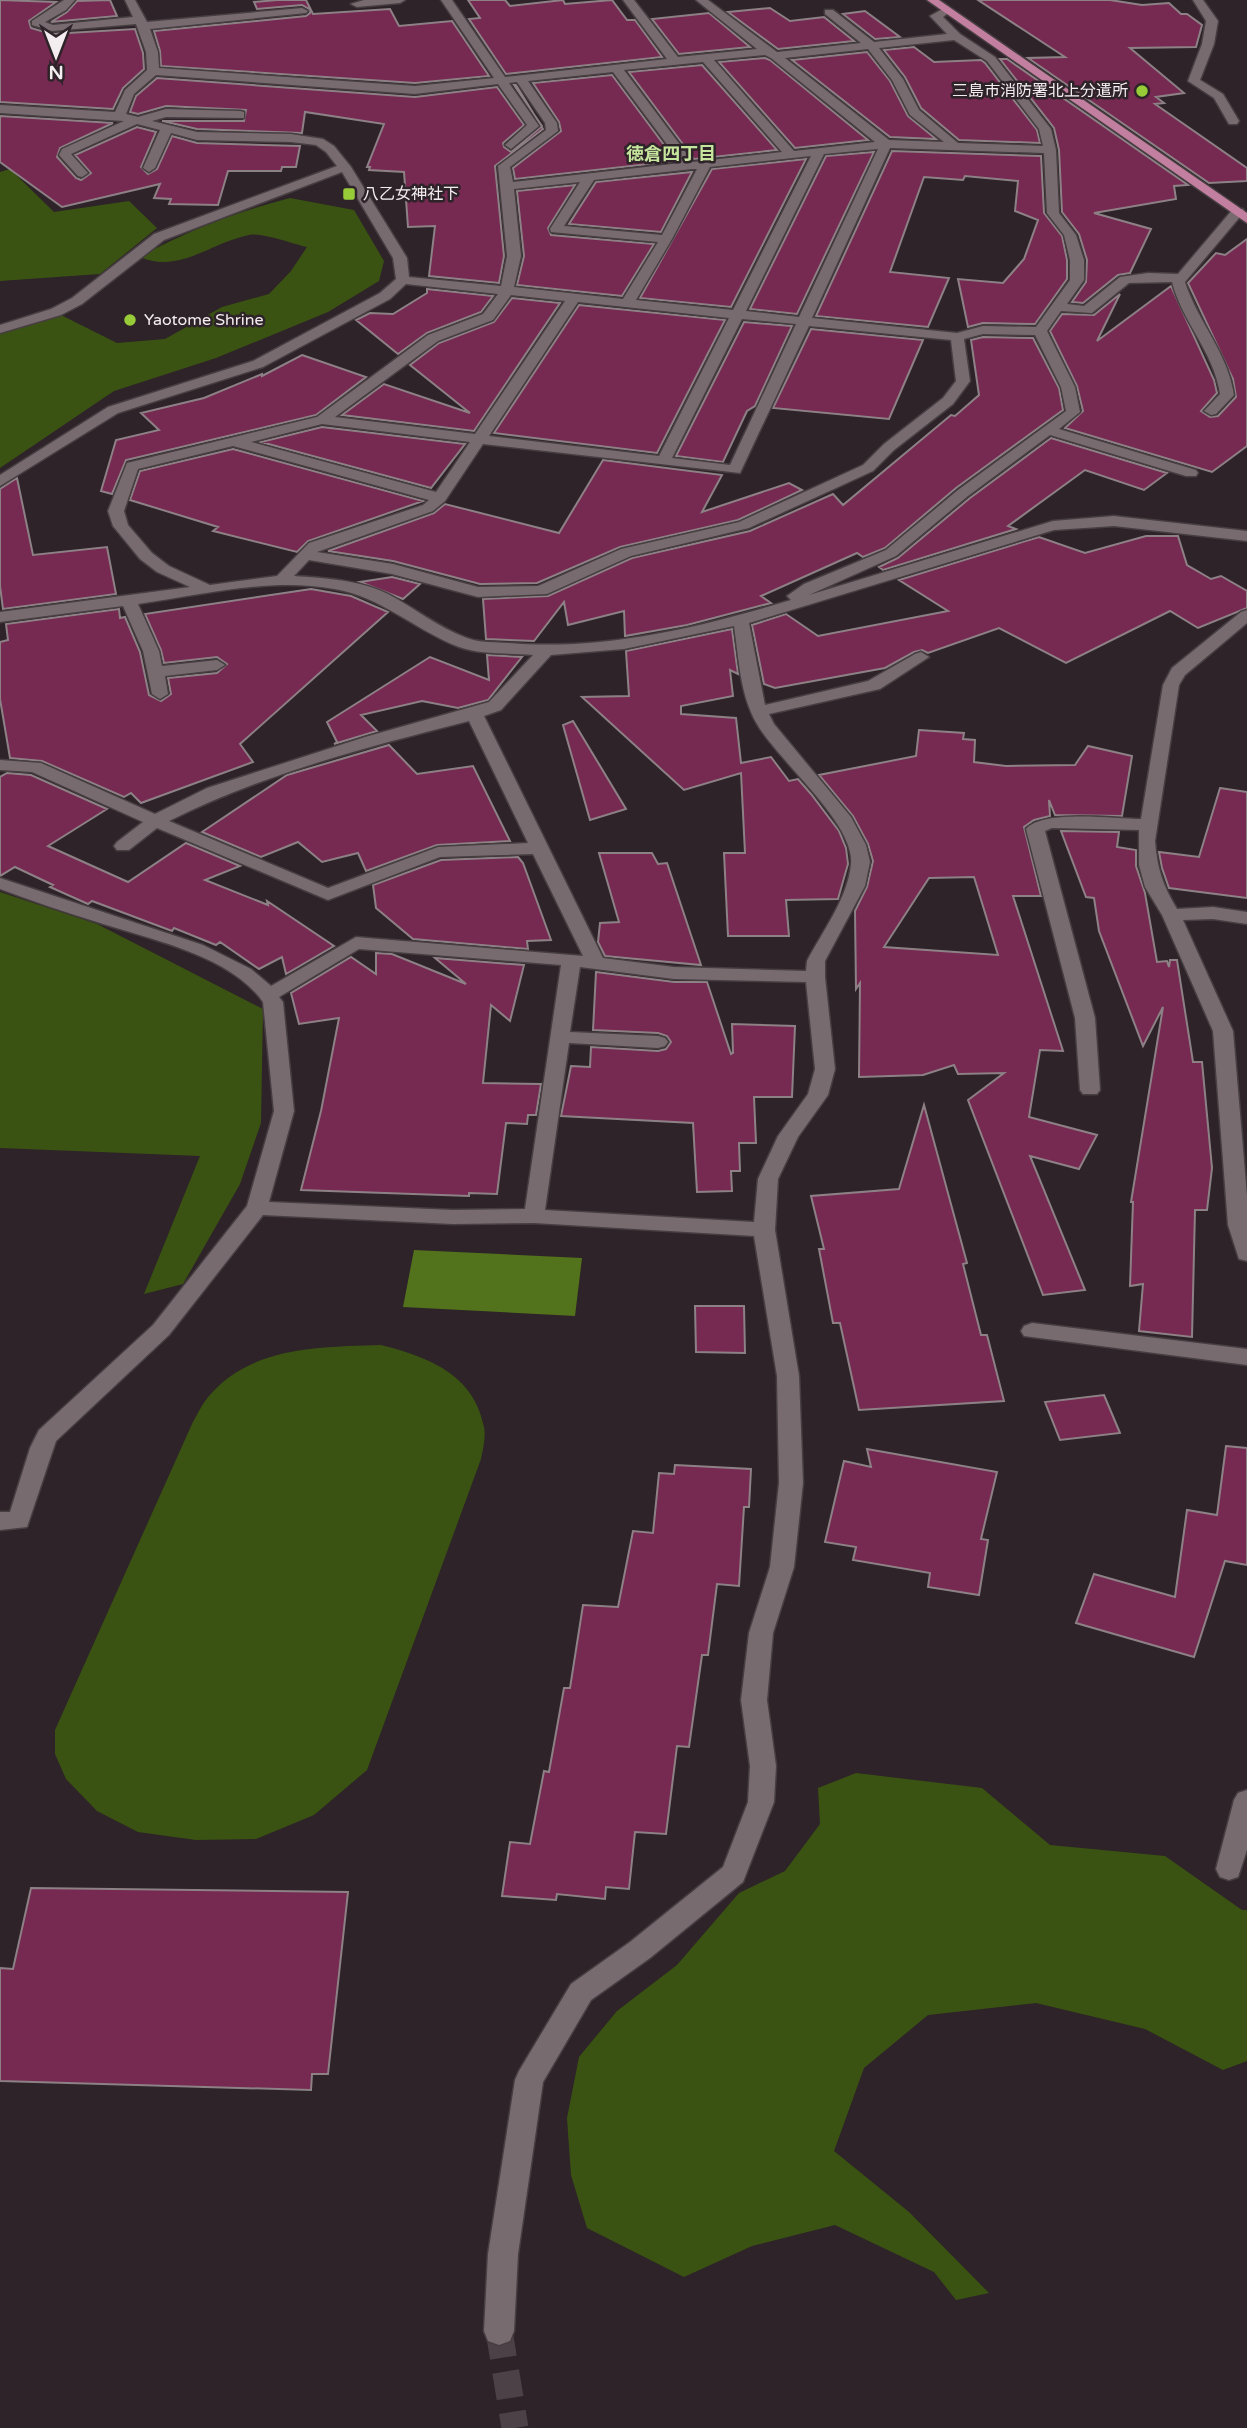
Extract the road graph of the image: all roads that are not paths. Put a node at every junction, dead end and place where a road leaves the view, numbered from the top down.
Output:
1 (70, 0) edge
2 (130, 0) edge
3 (400, 0) edge
4 (446, 0) edge
5 (628, 0) edge
6 (701, 0) edge
7 (932, 0) edge
8 (1198, 0) edge
9 (357, 4) dead end
10 (946, 10) junction
11 (302, 11) dead end
12 (829, 12) dead end
13 (140, 23) junction
14 (956, 36) junction
15 (872, 46) junction
16 (771, 54) junction
17 (706, 58) junction
18 (675, 61) junction
19 (615, 67) junction
20 (153, 71) junction
21 (520, 78) junction
22 (499, 80) junction
23 (0, 109) edge
24 (240, 115) dead end
25 (119, 116) junction
26 (138, 120) junction
27 (1233, 121) dead end
28 (167, 128) junction
29 (886, 144) junction
30 (953, 144) junction
31 (1050, 149) junction
32 (820, 151) junction
33 (791, 155) junction
34 (705, 165) junction
35 (504, 166) junction
36 (691, 166) junction
37 (345, 167) junction
38 (149, 168) dead end
39 (82, 173) dead end
40 (589, 178) junction
41 (507, 186) junction
42 (1242, 215) edge
43 (666, 239) junction
44 (1179, 278) junction
45 (404, 280) junction
46 (507, 292) junction
47 (573, 299) junction
48 (627, 304) junction
49 (1058, 307) junction
50 (738, 314) junction
51 (805, 320) junction
52 (0, 329) edge
53 (1040, 331) junction
54 (957, 337) junction
55 (1211, 411) dead end
56 (323, 420) junction
57 (1051, 431) junction
58 (479, 440) junction
59 (236, 442) junction
60 (663, 462) junction
61 (1191, 472) dead end
62 (0, 482) edge
63 (440, 498) junction
64 (1247, 536) edge
65 (306, 555) junction
66 (282, 580) junction
67 (209, 590) junction
68 (129, 601) junction
69 (784, 607) junction
70 (1247, 615) edge
71 (0, 618) edge
72 (741, 621) junction
73 (546, 651) junction
74 (920, 657) dead end
75 (217, 664) dead end
76 (156, 672) junction
77 (160, 694) dead end
78 (759, 711) junction
79 (474, 714) junction
80 (0, 765) edge
81 (155, 821) junction
82 (1149, 825) junction
83 (123, 846) dead end
84 (537, 848) junction
85 (0, 883) edge
86 (1171, 915) junction
87 (1247, 918) edge
88 (571, 961) junction
89 (596, 963) junction
90 (815, 977) junction
91 (270, 995) junction
92 (560, 1037) junction
93 (658, 1042) dead end
94 (1090, 1090) dead end
95 (257, 1208) junction
96 (534, 1216) junction
97 (764, 1230) junction
98 (1247, 1254) edge
99 (1032, 1331) dead end
100 (1247, 1357) edge
101 (0, 1521) edge
102 (1247, 1800) edge
103 (1229, 1869) dead end
104 (499, 2331) tunnel mouth

1 - 13 street
2 - 13 street
3 - 9 street
4 - 22 street
5 - 18 street
6 - 16 street
7 - 10 main road
8 - 27 street
10 - 14 street
10 - 42 main road
11 - 13 street
12 - 15 street
13 - 20 street
14 - 15 street
14 - 31 street
15 - 16 street
15 - 30 street
16 - 17 street
16 - 29 street
17 - 18 street
17 - 33 street
18 - 19 street
19 - 21 street
19 - 36 street
20 - 22 street
20 - 25 street
21 - 22 street
21 - 35 street
22 - 35 street
23 - 25 street
24 - 26 street
25 - 26 street
26 - 28 street
26 - 39 street
28 - 37 street
28 - 38 street
29 - 30 street
29 - 32 street
29 - 51 street
30 - 31 street
31 - 49 street
32 - 33 street
32 - 50 street
33 - 34 street
34 - 36 street
34 - 43 street
35 - 41 street
36 - 40 street
37 - 45 street
37 - 52 street
40 - 41 street
40 - 43 street
41 - 46 street
42 - 44 street
43 - 48 street
44 - 49 street
44 - 55 street
45 - 46 street
45 - 62 street
46 - 47 street
46 - 56 street
47 - 48 street
47 - 58 street
48 - 50 street
49 - 53 street
50 - 51 street
50 - 60 street
51 - 54 street
51 - 60 street
53 - 54 street
53 - 57 street
54 - 65 street
56 - 58 street
56 - 59 street
57 - 61 street
57 - 69 street
58 - 60 street
58 - 63 street
59 - 63 street
59 - 67 street
63 - 65 street
64 - 69 street
65 - 66 street
66 - 67 street
66 - 73 street
67 - 68 street
68 - 71 street
68 - 76 street
69 - 72 street
70 - 82 street
72 - 73 street
72 - 78 street
73 - 79 street
74 - 78 street
75 - 76 street
76 - 77 street
78 - 90 street
79 - 81 street
79 - 84 street
80 - 81 street
81 - 83 street
81 - 84 street
82 - 86 street
82 - 94 street
84 - 89 street
85 - 91 street
86 - 87 street
86 - 98 street
88 - 89 street
88 - 91 street
88 - 92 street
89 - 90 street
90 - 97 street
91 - 95 street
92 - 93 street
92 - 96 street
95 - 96 street
95 - 101 street
96 - 97 street
97 - 104 street
99 - 100 street
102 - 103 street

